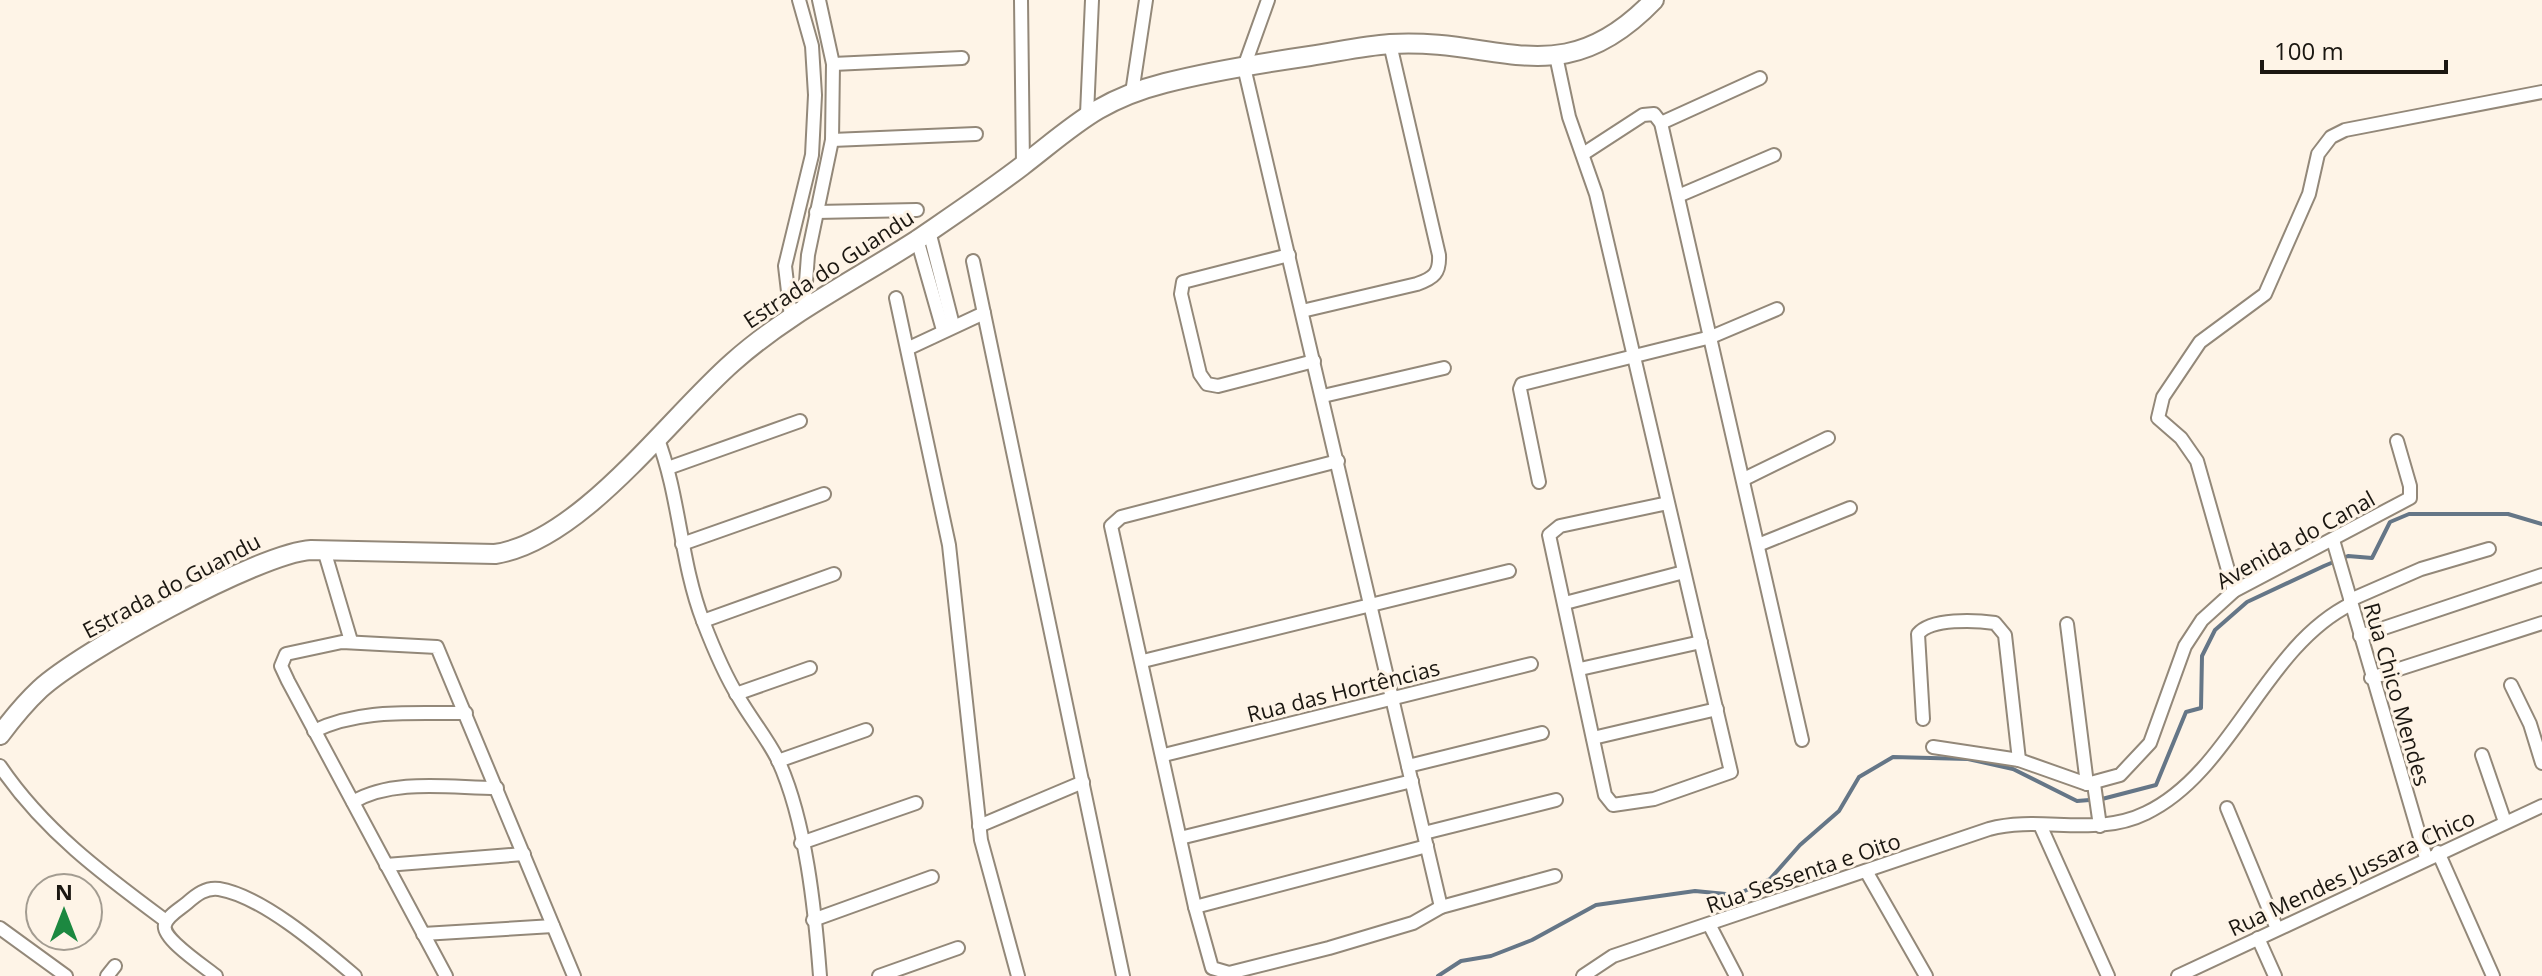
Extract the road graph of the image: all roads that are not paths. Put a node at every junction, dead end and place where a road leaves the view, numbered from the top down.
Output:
1 (799, 0) edge
2 (819, 0) edge
3 (1021, 0) edge
4 (1092, 0) edge
5 (1146, 0) edge
6 (1268, 0) edge
7 (1654, 0) edge
8 (1390, 44) junction
9 (1556, 56) junction
10 (962, 58) dead end
11 (833, 64) junction
12 (1244, 67) junction
13 (1760, 78) dead end
14 (2542, 92) edge
15 (1132, 93) junction
16 (1087, 114) junction
17 (1661, 123) junction
18 (976, 134) dead end
19 (832, 140) junction
20 (1583, 154) junction
21 (1774, 155) dead end
22 (1023, 165) junction
23 (1678, 196) junction
24 (917, 210) dead end
25 (816, 212) junction
26 (923, 235) junction
27 (1289, 255) junction
28 (973, 261) dead end
29 (896, 298) dead end
30 (1777, 309) dead end
31 (1302, 311) junction
32 (798, 313) junction
33 (984, 313) junction
34 (948, 328) junction
35 (1711, 337) junction
36 (909, 348) junction
37 (1634, 355) junction
38 (1314, 361) junction
39 (1444, 368) dead end
40 (1323, 396) junction
41 (800, 421) dead end
42 (657, 437) junction
43 (1828, 438) dead end
44 (2397, 441) dead end
45 (1338, 461) junction
46 (668, 468) junction
47 (1744, 479) junction
48 (1539, 482) dead end
49 (824, 494) dead end
50 (1668, 503) junction
51 (1850, 508) dead end
52 (682, 544) junction
53 (1758, 545) junction
54 (2334, 545) junction
55 (2489, 549) dead end
56 (324, 550) junction
57 (1509, 571) dead end
58 (1684, 572) junction
59 (834, 574) dead end
60 (2542, 575) edge
61 (2234, 591) junction
62 (1370, 602) junction
63 (2350, 602) junction
64 (1565, 603) junction
65 (703, 621) junction
66 (2542, 623) edge
67 (2067, 624) dead end
68 (2360, 636) junction
69 (351, 641) junction
70 (1701, 642) junction
71 (1143, 661) junction
72 (1531, 664) dead end
73 (810, 668) dead end
74 (1580, 669) junction
75 (2371, 678) junction
76 (2511, 685) dead end
77 (736, 694) junction
78 (1393, 699) junction
79 (1717, 709) junction
80 (466, 713) junction
81 (1923, 719) dead end
82 (866, 730) dead end
83 (314, 731) junction
84 (1542, 733) dead end
85 (0, 735) edge
86 (1593, 738) junction
87 (1802, 740) dead end
88 (1933, 747) dead end
89 (1164, 755) junction
90 (2482, 755) dead end
91 (2019, 760) junction
92 (778, 761) junction
93 (2542, 763) edge
94 (0, 766) edge
95 (1408, 766) junction
96 (1412, 781) junction
97 (1083, 782) junction
98 (2092, 787) junction
99 (497, 788) junction
100 (1556, 800) dead end
101 (353, 802) junction
102 (916, 803) dead end
103 (2542, 806) edge
104 (2227, 808) dead end
105 (2100, 822) junction
106 (2505, 822) junction
107 (979, 826) junction
108 (2041, 827) junction
109 (1180, 838) junction
110 (1426, 840) junction
111 (801, 843) junction
112 (524, 854) junction
113 (2432, 855) junction
114 (386, 865) junction
115 (1866, 871) junction
116 (1555, 876) dead end
117 (932, 877) dead end
118 (1195, 907) junction
119 (1441, 907) junction
120 (813, 920) junction
121 (166, 921) junction
122 (553, 926) junction
123 (1710, 926) junction
124 (0, 928) edge
125 (2277, 929) junction
126 (423, 934) junction
127 (2258, 938) junction
128 (958, 948) dead end
129 (66, 976) edge
130 (216, 976) edge
131 (355, 976) edge
132 (446, 976) edge
133 (574, 976) edge
134 (820, 976) edge
135 (879, 976) edge
136 (1018, 976) edge
137 (1123, 976) edge
138 (1583, 976) edge
139 (1736, 976) edge
140 (1926, 976) edge
141 (2108, 976) edge
142 (2178, 976) edge
143 (2275, 976) edge
144 (2493, 976) edge

1 - 32 street
2 - 11 street
3 - 22 street
4 - 16 street
5 - 15 street
6 - 12 street
7 - 9 street, Estrada do Guandu
8 - 9 street, Estrada do Guandu
8 - 12 street, Estrada do Guandu
8 - 31 street
9 - 20 street
10 - 11 street
11 - 19 street
12 - 15 street, Estrada do Guandu
12 - 27 street
13 - 17 street
14 - 61 street
15 - 16 street, Estrada do Guandu
16 - 22 street, Estrada do Guandu
17 - 20 street
17 - 23 street
18 - 19 street
19 - 25 street
20 - 37 street
21 - 23 street
22 - 26 street, Estrada do Guandu
23 - 35 street
24 - 25 street
25 - 32 street
26 - 32 street, Estrada do Guandu
26 - 34 street
27 - 31 street
27 - 38 street
28 - 33 street
29 - 36 street
30 - 35 street
31 - 38 street
32 - 42 street, Estrada do Guandu
33 - 34 street
33 - 97 street
34 - 36 street
35 - 37 street
35 - 47 street
36 - 107 street
37 - 48 street
37 - 50 street
38 - 40 street
39 - 40 street
40 - 45 street
41 - 46 street
42 - 46 street
42 - 56 street, Estrada do Guandu
43 - 47 street
44 - 54 street, Avenida do Canal
45 - 62 street
45 - 71 street
46 - 52 street
47 - 53 street
49 - 52 street
50 - 58 street
50 - 64 street
51 - 53 street
52 - 65 street
53 - 87 street
54 - 61 street, Avenida do Canal
54 - 63 street, Rua Chico Mendes
55 - 63 street
56 - 69 street
56 - 85 street, Estrada do Guandu
57 - 62 street
58 - 64 street
58 - 70 street
59 - 65 street
60 - 68 street
61 - 98 street, Avenida do Canal
62 - 71 street
62 - 78 street
63 - 68 street, Rua Chico Mendes
63 - 105 street, Rua Sessenta e Oito
64 - 74 street
65 - 77 street
66 - 75 street
67 - 98 street
68 - 75 street, Rua Chico Mendes
69 - 80 street
69 - 83 street
70 - 74 street
70 - 79 street
71 - 89 street
72 - 78 street, Rua das Hortências
73 - 77 street
74 - 86 street
75 - 113 street, Rua Chico Mendes
76 - 93 street
77 - 92 street
78 - 89 street, Rua das Hortências
78 - 95 street
79 - 86 street
79 - 86 street
80 - 83 street
80 - 99 street
81 - 91 street
82 - 92 street
83 - 101 street
84 - 95 street
88 - 91 street
89 - 109 street
90 - 106 street
91 - 98 street
92 - 111 street
94 - 121 street
95 - 96 street
96 - 109 street
96 - 110 street
97 - 107 street
97 - 137 street
98 - 105 street
99 - 101 street
99 - 112 street
100 - 110 street
101 - 114 street
102 - 111 street
103 - 106 street, Rua Mendes Jussara Chico
104 - 125 street
105 - 108 street, Rua Sessenta e Oito
106 - 113 street, Rua Mendes Jussara Chico
107 - 136 street
108 - 115 street, Rua Sessenta e Oito
108 - 141 street
109 - 118 street
110 - 118 street
110 - 119 street
111 - 120 street
112 - 114 street
112 - 122 street
113 - 125 street, Rua Mendes Jussara Chico
113 - 144 street, Rua Chico Mendes
114 - 126 street
115 - 123 street, Rua Sessenta e Oito
115 - 140 street
116 - 119 street
117 - 120 street
118 - 119 street
120 - 134 street
121 - 130 street
121 - 131 street
122 - 126 street
122 - 133 street
123 - 138 street, Rua Sessenta e Oito
123 - 139 street
124 - 129 street
125 - 127 street, Rua Mendes Jussara Chico
126 - 132 street
127 - 142 street, Rua Mendes Jussara Chico
127 - 143 street
128 - 135 street

